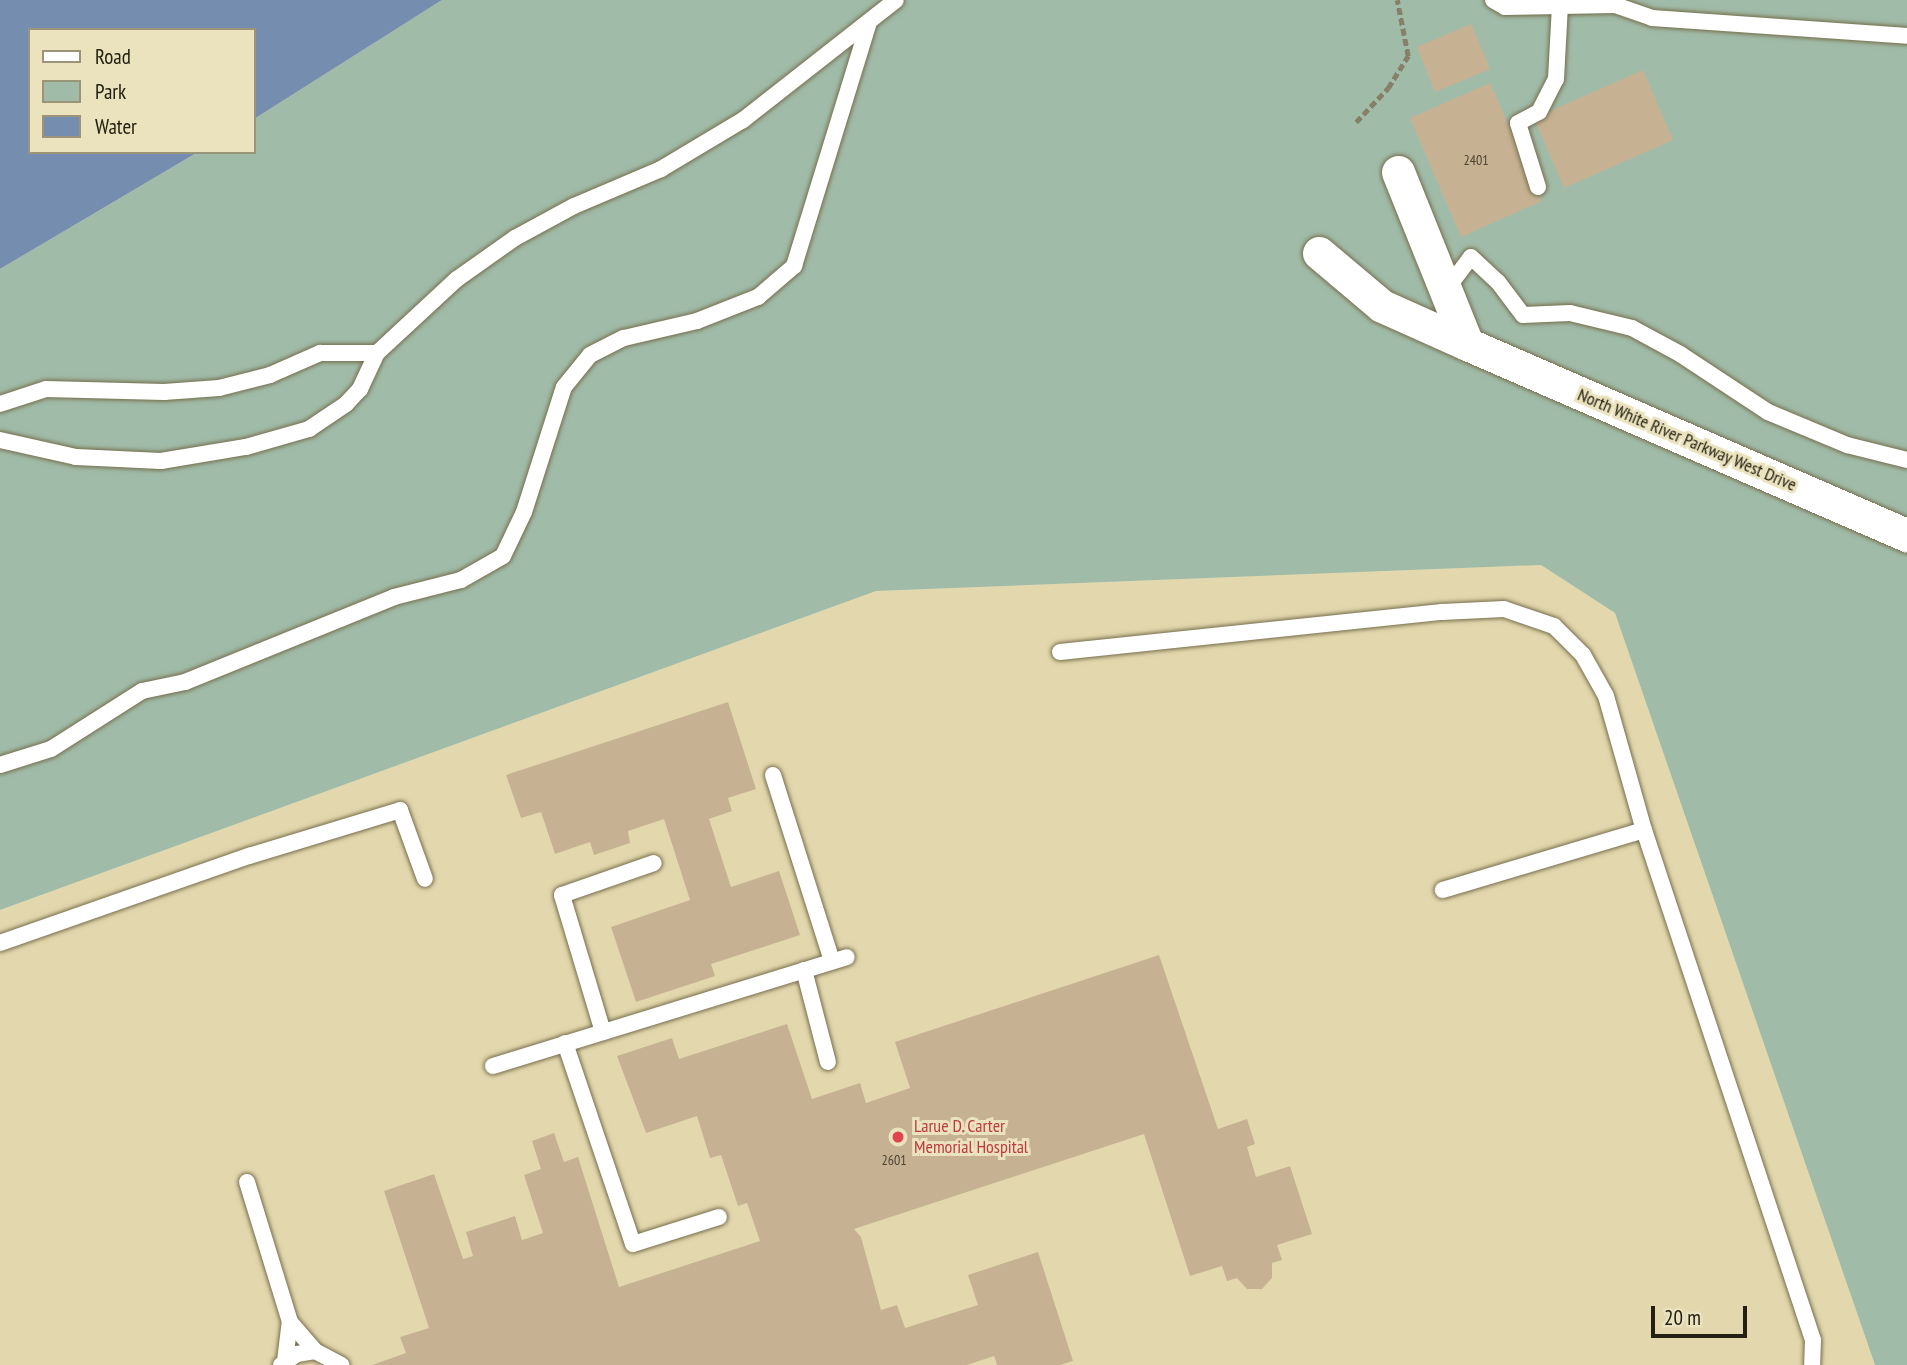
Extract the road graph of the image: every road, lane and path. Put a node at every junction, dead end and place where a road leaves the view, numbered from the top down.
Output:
1 (896, 0) edge
2 (1396, 0) edge
3 (1493, 0) edge
4 (1560, 4) junction
5 (868, 24) junction
6 (1907, 36) edge
7 (1356, 122) dead end
8 (1398, 172) dead end
9 (1538, 187) dead end
10 (1319, 253) dead end
11 (1446, 290) junction
12 (1467, 344) junction
13 (377, 353) junction
14 (0, 404) edge
15 (0, 440) edge
16 (1907, 460) edge
17 (1907, 535) edge
18 (1060, 652) dead end
19 (0, 765) edge
20 (773, 775) dead end
21 (1644, 830) junction
22 (654, 863) dead end
23 (425, 879) dead end
24 (1443, 890) dead end
25 (0, 943) edge
26 (804, 970) junction
27 (603, 1032) junction
28 (565, 1043) junction
29 (828, 1062) dead end
30 (493, 1066) dead end
31 (247, 1182) dead end
32 (719, 1217) dead end
33 (290, 1322) junction
34 (315, 1351) junction
35 (283, 1363) edge
36 (341, 1365) edge
37 (1812, 1365) edge

1 - 5 lane
2 - 7 path
3 - 4 lane
4 - 6 lane
4 - 9 lane
5 - 13 lane
5 - 19 lane
8 - 11 street
10 - 12 street, North White River Parkway West Drive
11 - 12 street
11 - 16 lane
12 - 17 street, North White River Parkway West Drive
13 - 14 lane
13 - 15 lane
18 - 21 lane
20 - 26 lane
21 - 24 lane
21 - 37 lane
22 - 27 lane
23 - 25 lane
26 - 27 lane
26 - 29 lane
27 - 28 lane
28 - 30 lane
28 - 32 lane
31 - 33 lane
33 - 34 lane
33 - 35 lane
34 - 35 lane
34 - 36 lane

